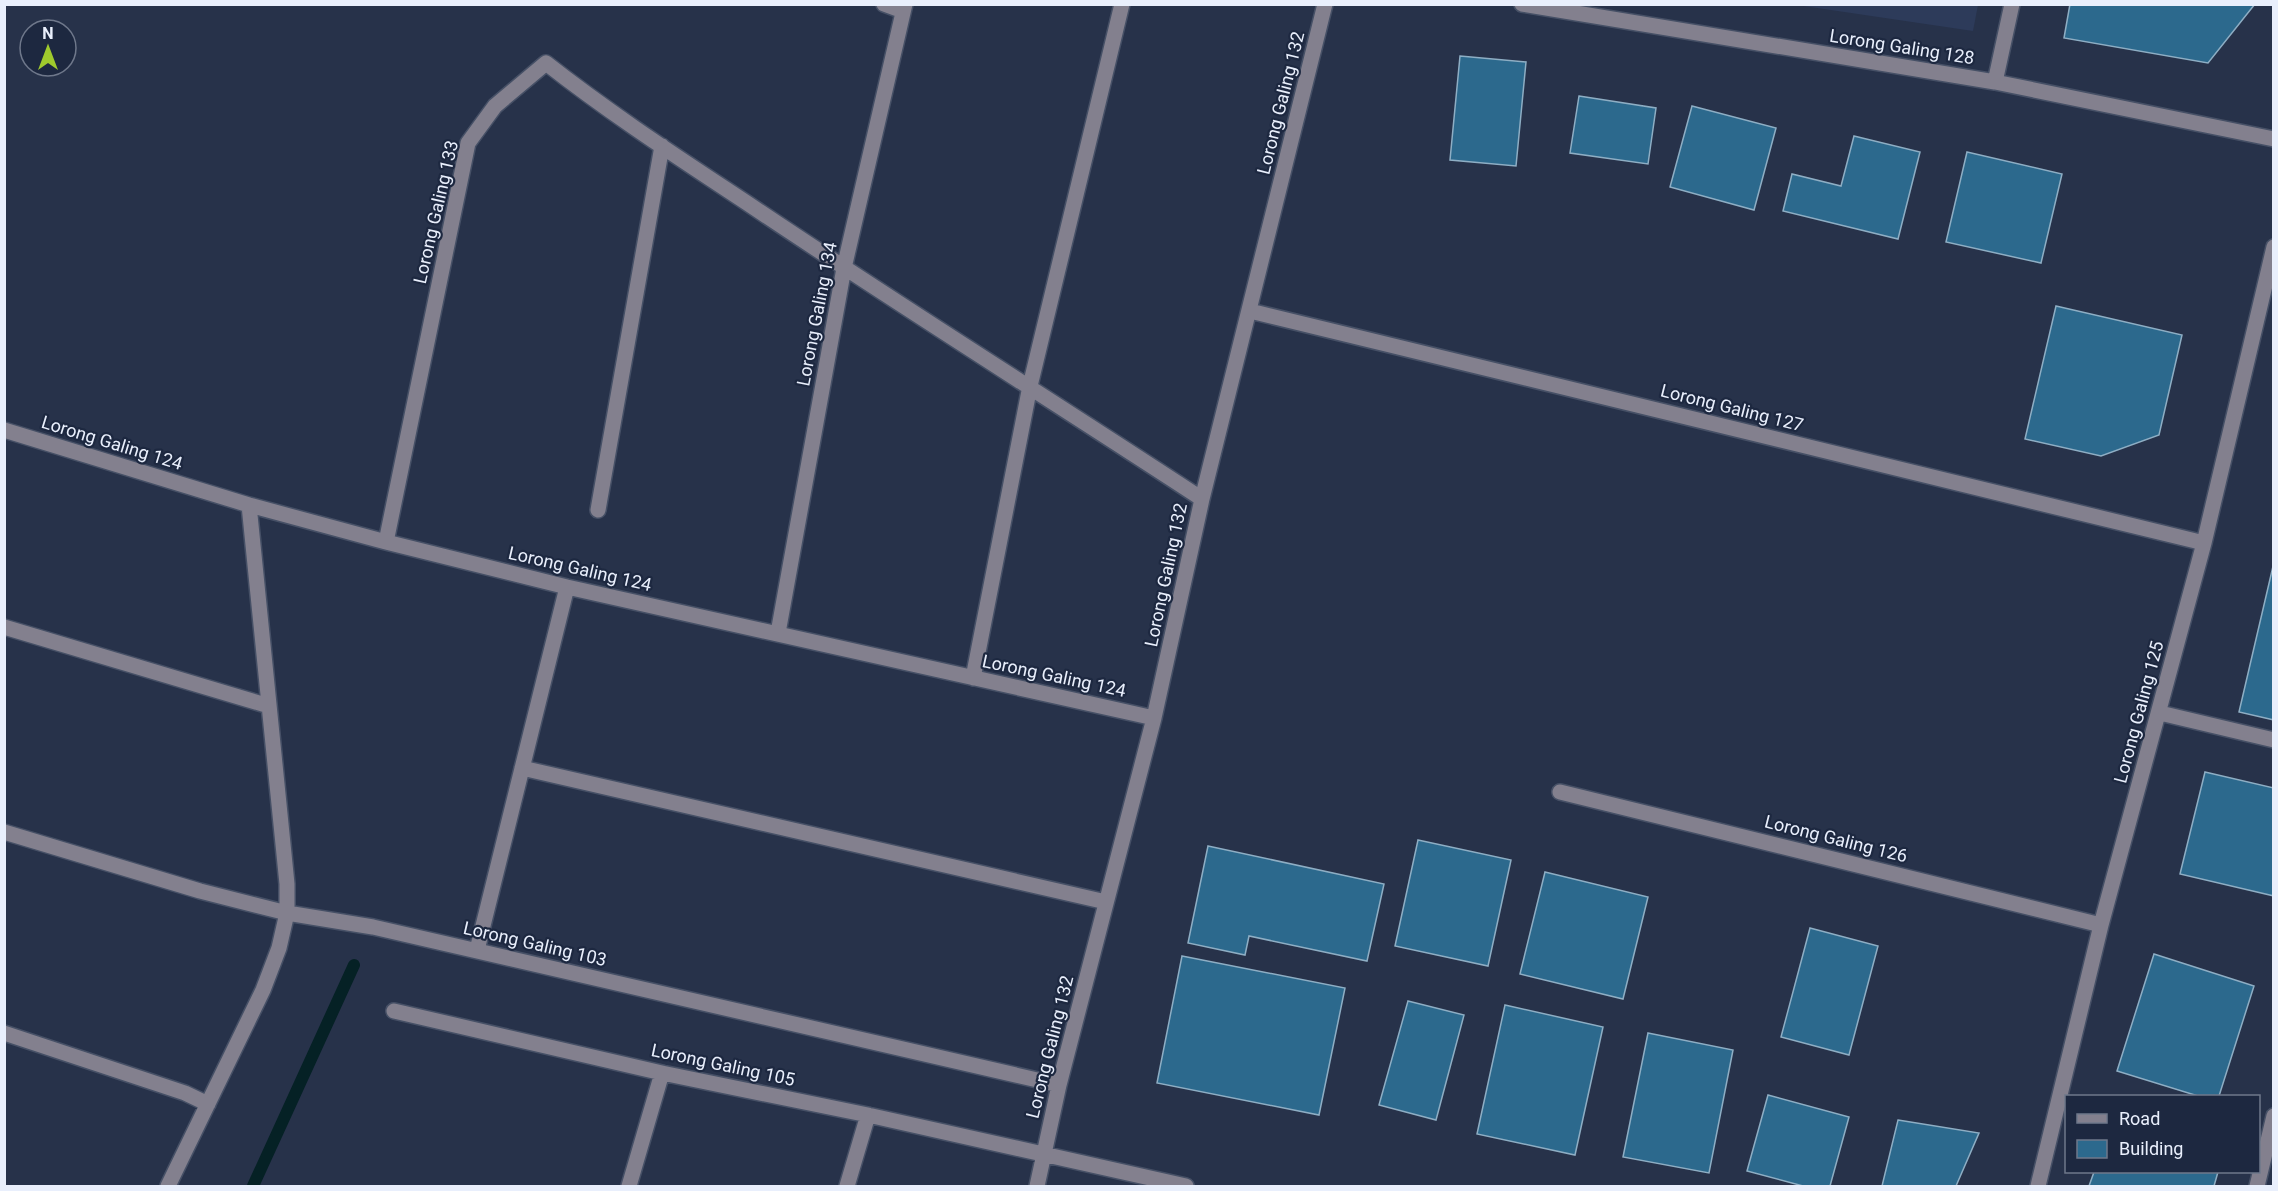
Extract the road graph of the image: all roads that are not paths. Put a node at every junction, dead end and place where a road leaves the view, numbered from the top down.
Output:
1 (884, 4) edge
2 (1122, 4) edge
3 (1325, 4) edge
4 (1522, 4) edge
5 (2012, 4) edge
6 (904, 8) edge
7 (1995, 82) junction
8 (2274, 139) edge
9 (662, 146) junction
10 (2274, 247) edge
11 (844, 268) junction
12 (1250, 311) junction
13 (1030, 386) junction
14 (4, 430) edge
15 (1202, 499) junction
16 (249, 505) junction
17 (598, 510) dead end
18 (386, 542) junction
19 (2204, 543) junction
20 (567, 587) junction
21 (4, 627) edge
22 (778, 633) junction
23 (973, 678) junction
24 (269, 706) junction
25 (2160, 713) junction
26 (1154, 718) junction
27 (2274, 740) edge
28 (522, 768) junction
29 (1560, 792) dead end
30 (4, 832) edge
31 (1106, 902) junction
32 (287, 913) junction
33 (2101, 925) junction
34 (477, 950) junction
35 (394, 1011) dead end
36 (4, 1033) edge
37 (662, 1073) junction
38 (1059, 1085) junction
39 (208, 1104) junction
40 (868, 1115) junction
41 (2274, 1116) edge
42 (1045, 1154) junction
43 (168, 1186) edge
44 (629, 1186) edge
45 (847, 1186) edge
46 (1037, 1186) edge
47 (1186, 1186) edge
48 (2038, 1186) edge
49 (2257, 1186) edge

1 - 6 street
2 - 13 street
3 - 12 street, Lorong Galing 132
4 - 7 street, Lorong Galing 128
5 - 7 street
6 - 11 street, Lorong Galing 134
7 - 8 street, Lorong Galing 128
9 - 11 street, Lorong Galing 133
9 - 17 street
9 - 18 street, Lorong Galing 133
10 - 19 street, Lorong Galing 125
11 - 13 street, Lorong Galing 133
11 - 22 street, Lorong Galing 134
12 - 15 street, Lorong Galing 132
12 - 19 street, Lorong Galing 127
13 - 15 street, Lorong Galing 133
13 - 23 street
14 - 16 street, Lorong Galing 124
15 - 26 street, Lorong Galing 132
16 - 18 street, Lorong Galing 124
16 - 24 street
18 - 20 street, Lorong Galing 124
19 - 25 street, Lorong Galing 125
20 - 22 street, Lorong Galing 124
20 - 28 street
21 - 24 street
22 - 23 street, Lorong Galing 124
23 - 26 street, Lorong Galing 124
24 - 32 street
25 - 27 street
25 - 33 street, Lorong Galing 125
26 - 31 street, Lorong Galing 132
28 - 31 street
28 - 34 street
29 - 33 street, Lorong Galing 126
30 - 32 street, Lorong Galing 103
31 - 38 street, Lorong Galing 132
32 - 34 street, Lorong Galing 103
32 - 39 street
33 - 48 street, Lorong Galing 125
34 - 38 street, Lorong Galing 103
35 - 37 street, Lorong Galing 105
36 - 39 street
37 - 40 street, Lorong Galing 105
37 - 44 street
38 - 42 street, Lorong Galing 132
39 - 43 street
40 - 42 street, Lorong Galing 105
40 - 45 street
41 - 49 street
42 - 46 street, Lorong Galing 132
42 - 47 street

